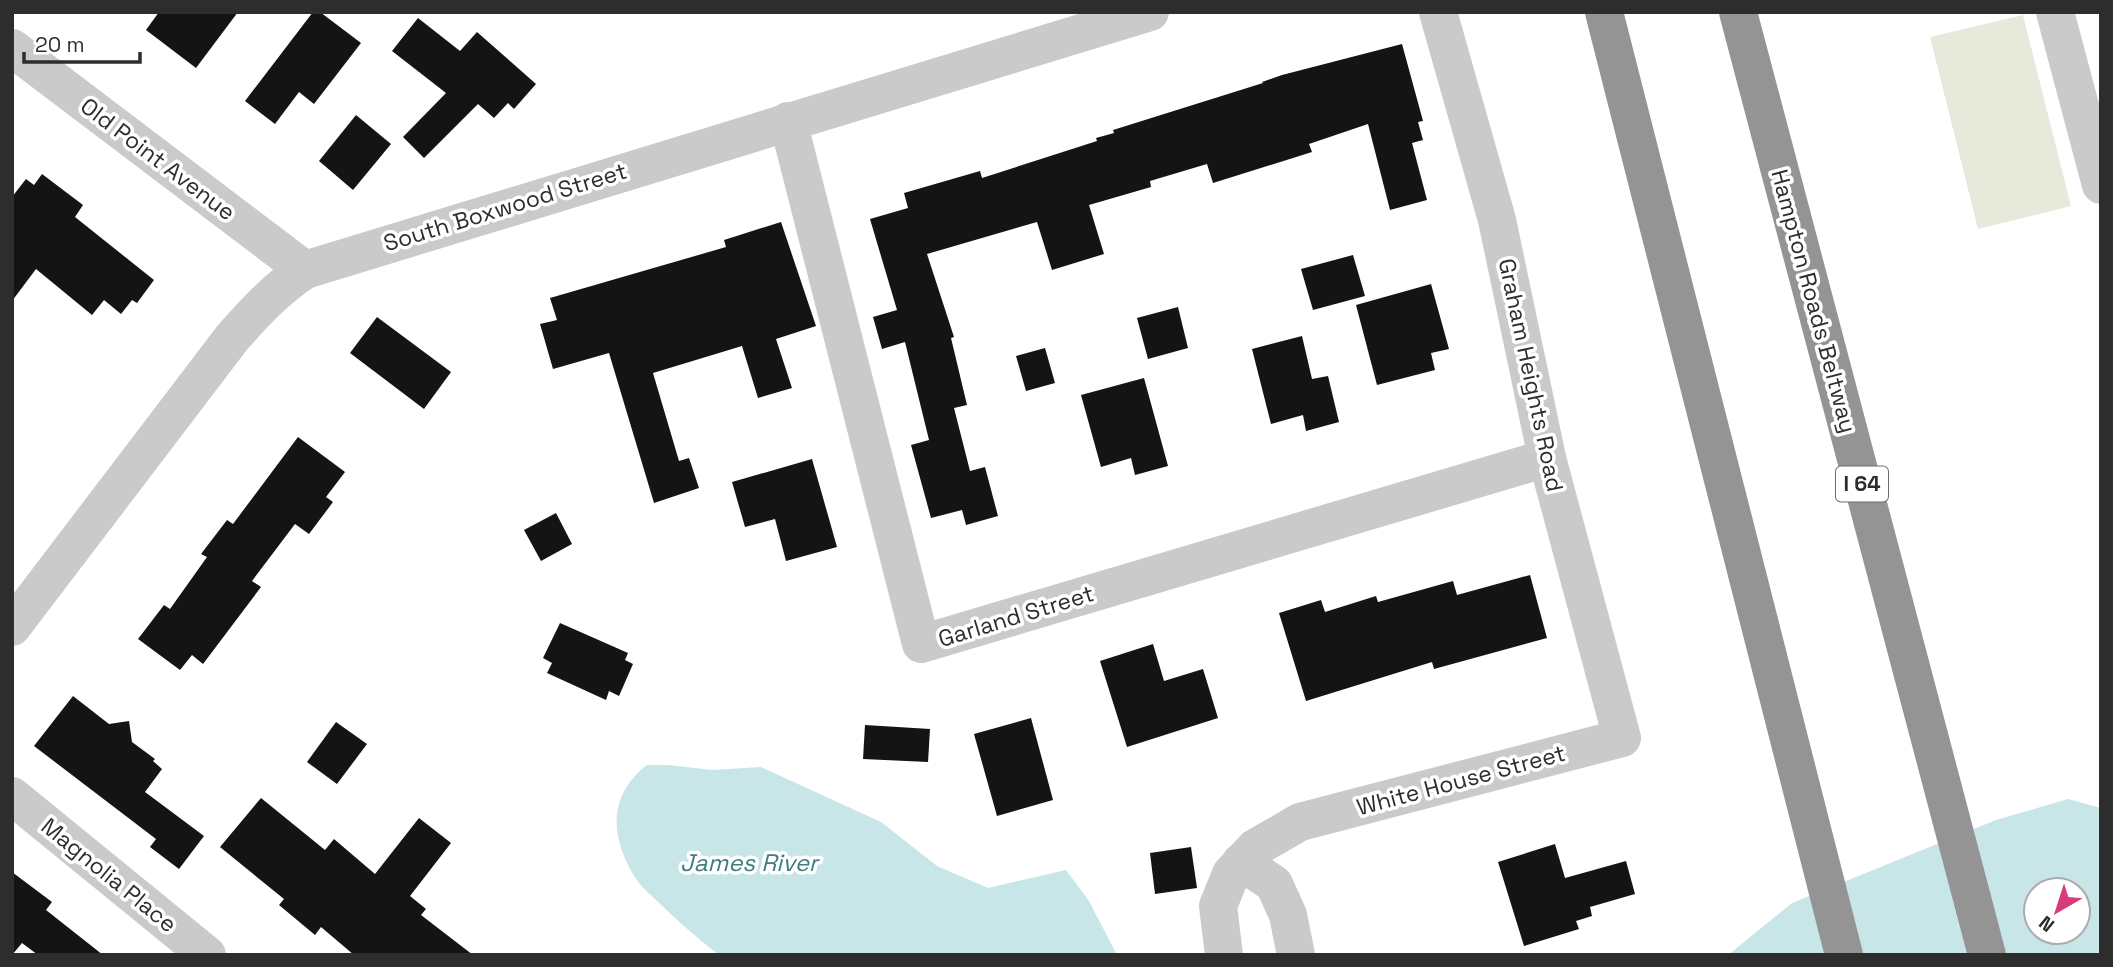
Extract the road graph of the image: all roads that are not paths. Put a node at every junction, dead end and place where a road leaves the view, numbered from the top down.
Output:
1 (1150, 12) edge
2 (1438, 12) edge
3 (1604, 12) edge
4 (1738, 12) edge
5 (2055, 12) edge
6 (12, 48) edge
7 (788, 121) junction
8 (2101, 185) edge
9 (304, 270) junction
10 (1547, 458) junction
11 (12, 627) edge
12 (1622, 738) joint
13 (12, 796) edge
14 (1241, 862) junction
15 (207, 955) edge
16 (1224, 955) edge
17 (1296, 955) edge
18 (1844, 955) edge
19 (1987, 955) edge

1 - 7 street, South Boxwood Street
2 - 10 street, Graham Heights Road
3 - 18 highway
4 - 19 highway, Hampton Roads Beltway / I 64
5 - 8 street
6 - 9 street, Old Point Avenue
7 - 9 street, South Boxwood Street
7 - 10 street, Garland Street
9 - 11 street, South Boxwood Street
10 - 12 street, Graham Heights Road
12 - 14 street, White House Street
13 - 15 street, Magnolia Place
14 - 16 street
14 - 17 street

